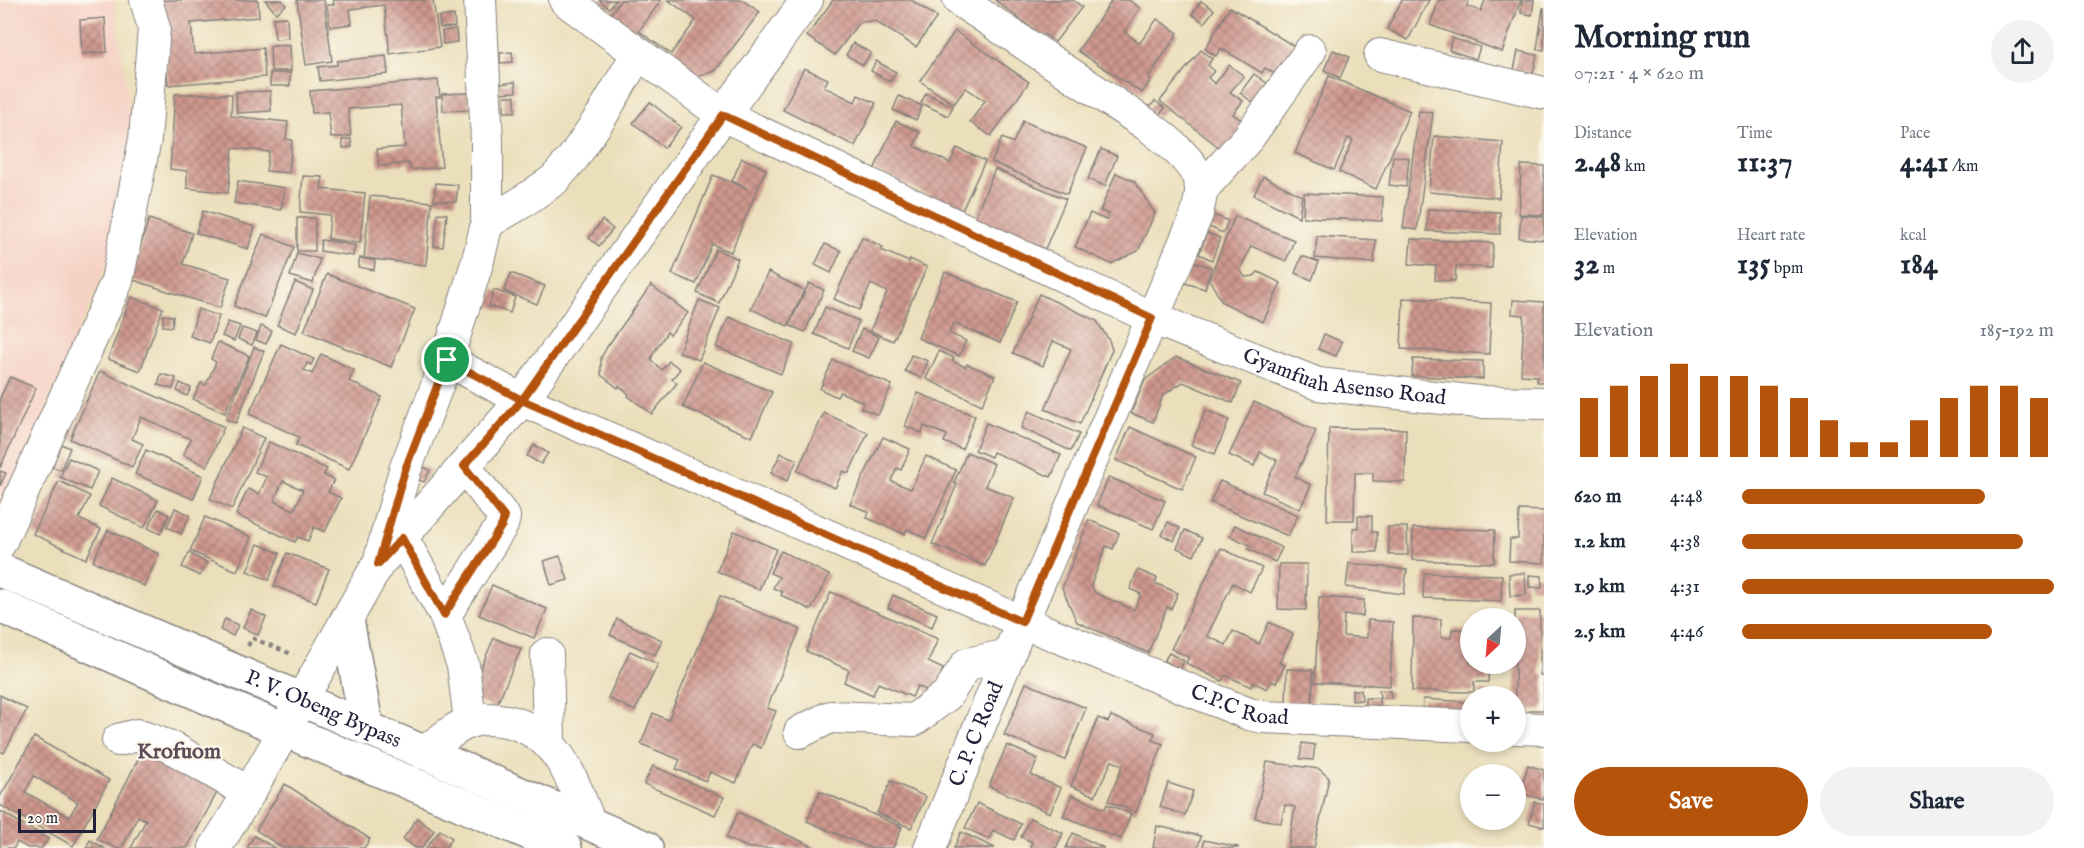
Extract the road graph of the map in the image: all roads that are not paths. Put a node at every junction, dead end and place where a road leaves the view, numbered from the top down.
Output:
1 (146, 0) edge
2 (480, 0) edge
3 (565, 0) edge
4 (807, 0) edge
5 (959, 0) edge
6 (1310, 51) dead end
7 (638, 53) junction
8 (1380, 55) dead end
9 (1544, 93) edge
10 (723, 115) junction
11 (1202, 189) junction
12 (487, 223) junction
13 (1152, 318) junction
14 (447, 360) junction
15 (522, 400) junction
16 (1544, 403) edge
17 (464, 466) junction
18 (402, 538) junction
19 (0, 543) edge
20 (378, 564) junction
21 (0, 570) edge
22 (0, 606) edge
23 (444, 615) junction
24 (347, 620) junction
25 (1022, 622) junction
26 (547, 654) dead end
27 (1009, 655) junction
28 (301, 701) junction
29 (470, 721) junction
30 (1460, 726) edge
31 (1526, 728) edge
32 (367, 729) junction
33 (1544, 729) edge
34 (283, 730) junction
35 (800, 732) dead end
36 (118, 740) dead end
37 (549, 743) junction
38 (423, 753) junction
39 (249, 793) junction
40 (590, 824) junction
41 (215, 848) edge
42 (565, 848) edge
43 (646, 848) edge
44 (930, 848) edge

1 - 19 street
2 - 12 street
3 - 7 street, Gyamfuah Asenso Road
4 - 10 street
5 - 11 street
6 - 11 street
7 - 10 street, Gyamfuah Asenso Road
7 - 12 street
8 - 9 street
10 - 13 street, Gyamfuah Asenso Road
10 - 15 street
11 - 13 street, C. P. C Road
12 - 14 street
13 - 16 street, Gyamfuah Asenso Road
13 - 25 street, C. P. C Road
14 - 15 street, C.P.C Road
14 - 20 street
15 - 17 street
15 - 25 street, C.P.C Road
17 - 18 street
17 - 23 street
18 - 20 street
18 - 23 street
20 - 24 street
21 - 28 highway, P. V. Obeng Bypass
22 - 34 highway, P. V. Obeng Bypass
23 - 29 street
24 - 28 street
24 - 32 highway
25 - 27 street, C. P. C Road
25 - 30 street, C.P.C Road
26 - 37 street
27 - 35 street
27 - 44 street, C. P. C Road
28 - 32 highway, P. V. Obeng Bypass
28 - 34 street
29 - 37 street
29 - 38 street
31 - 33 street
32 - 38 highway, P. V. Obeng Bypass
34 - 39 street
34 - 42 highway, P. V. Obeng Bypass
36 - 39 street
37 - 40 street
38 - 40 highway, P. V. Obeng Bypass
39 - 41 street
40 - 43 highway, P. V. Obeng Bypass

